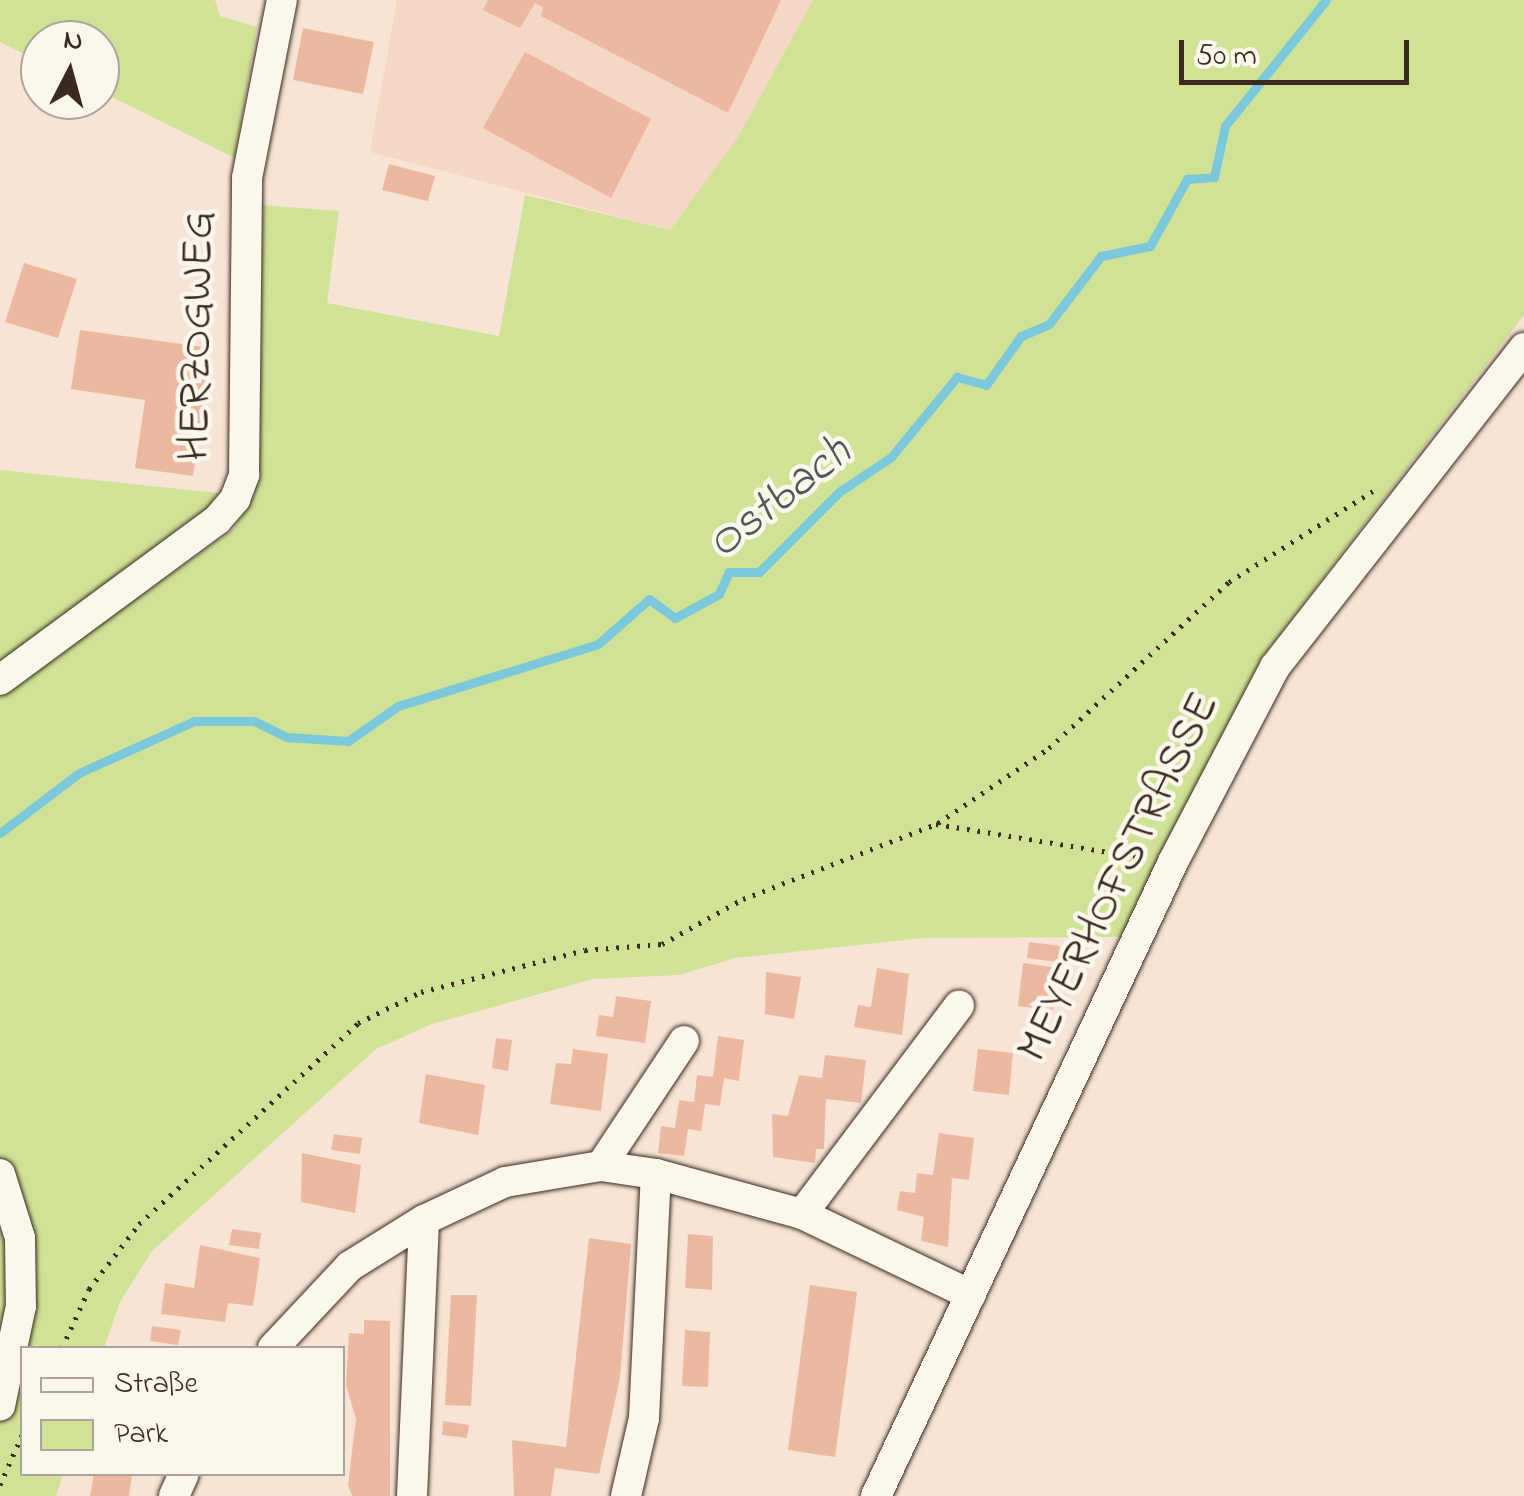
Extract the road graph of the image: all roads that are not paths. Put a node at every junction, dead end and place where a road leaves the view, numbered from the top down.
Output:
1 (282, 0) edge
2 (1524, 348) edge
3 (0, 680) edge
4 (960, 1006) dead end
5 (684, 1041) dead end
6 (600, 1166) junction
7 (0, 1174) edge
8 (656, 1174) junction
9 (802, 1214) junction
10 (424, 1220) junction
11 (970, 1295) junction
12 (275, 1346) edge
13 (0, 1406) edge
14 (412, 1496) edge
15 (626, 1496) edge
16 (876, 1496) edge

1 - 3 street, HERZOGWEG
2 - 11 street, MEYERHOFSTRASSE
4 - 9 street
5 - 6 street
6 - 8 street
6 - 10 street
7 - 13 street
8 - 9 street
8 - 15 street
9 - 11 street
10 - 12 street
10 - 14 street
11 - 16 street, MEYERHOFSTRASSE

